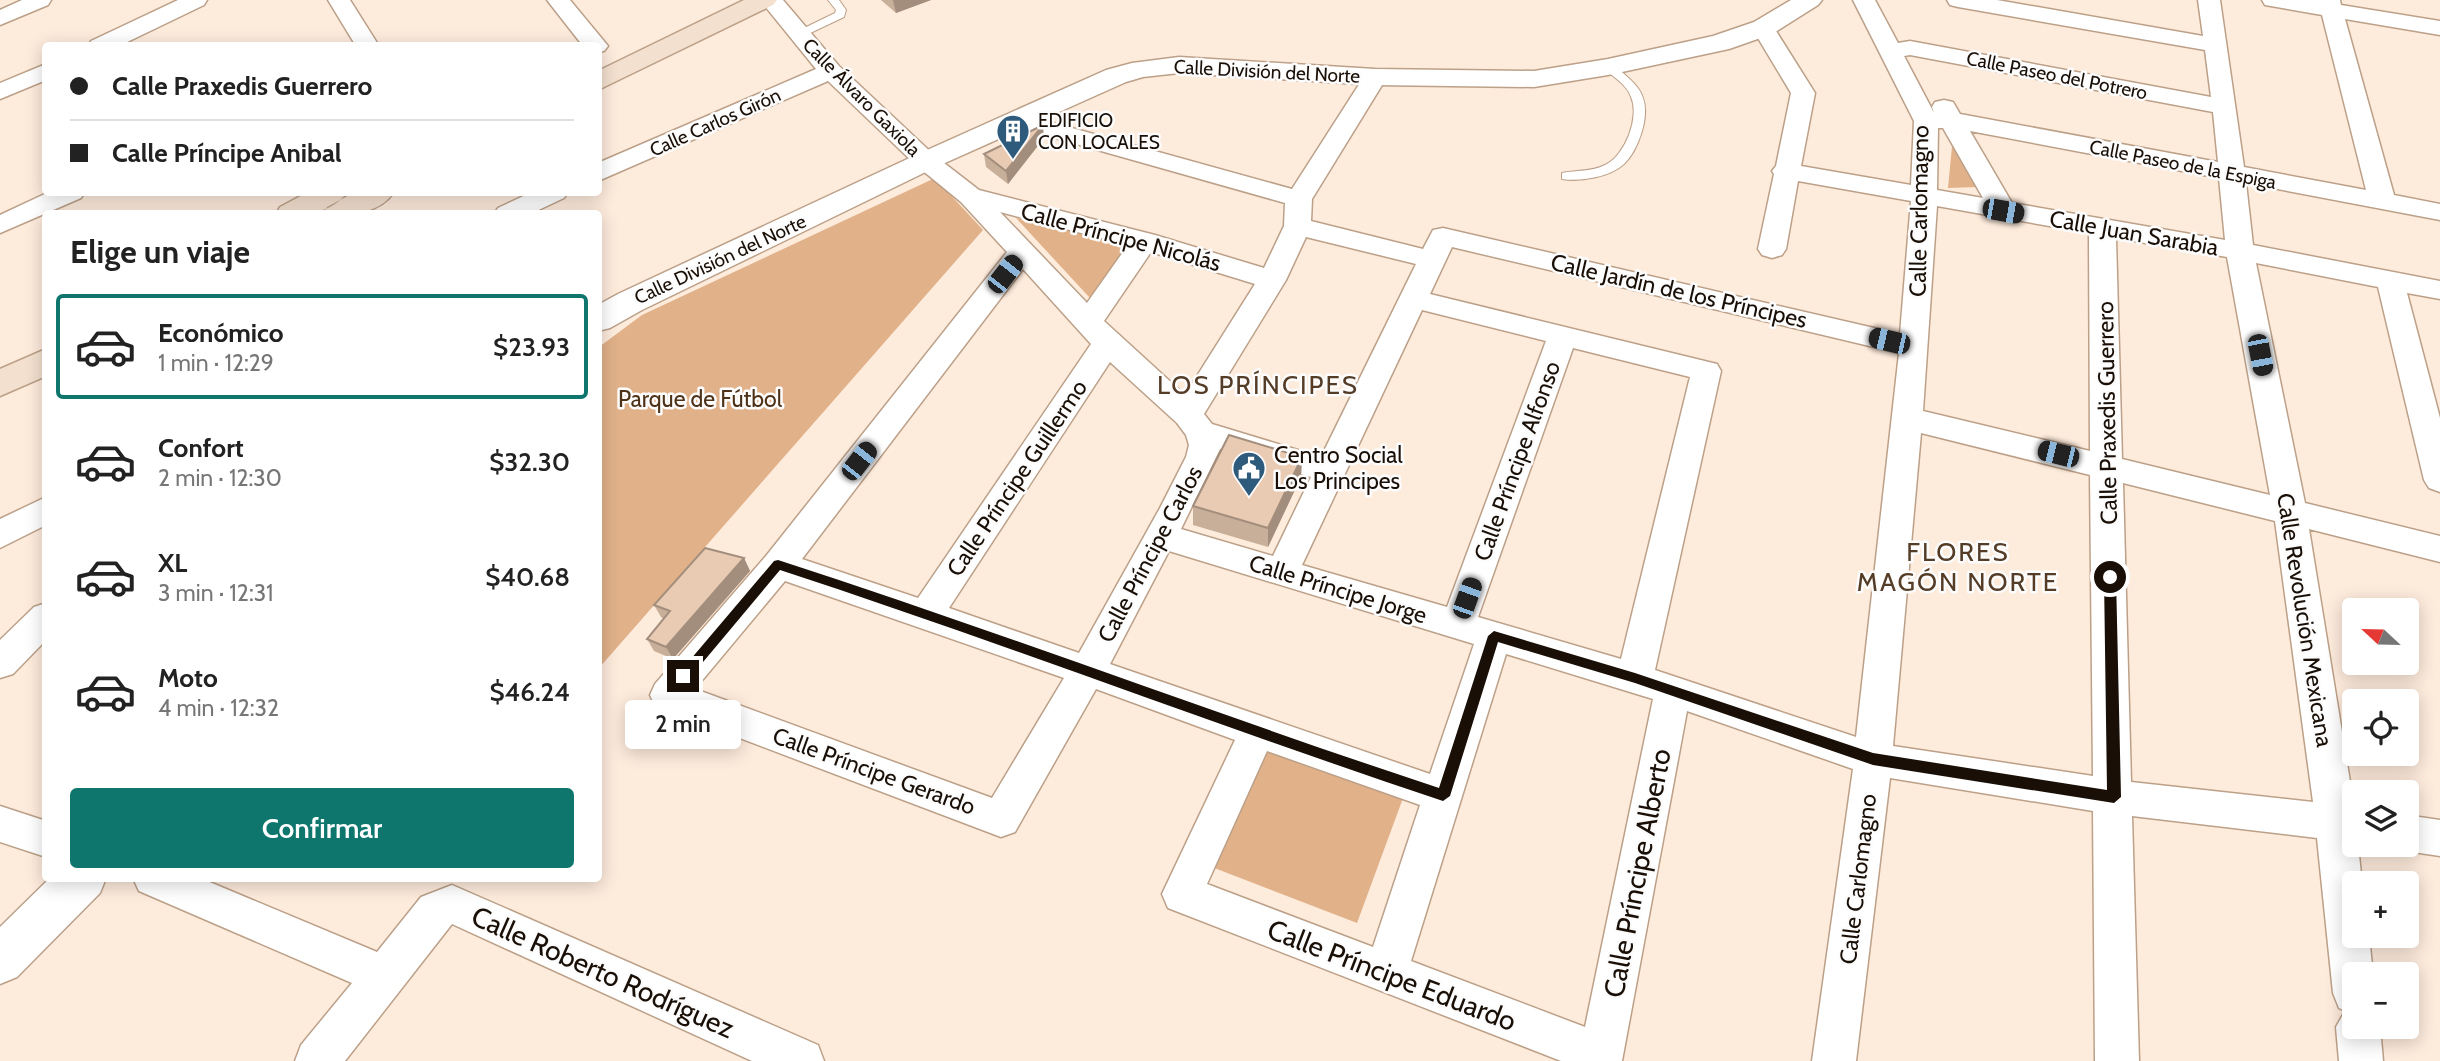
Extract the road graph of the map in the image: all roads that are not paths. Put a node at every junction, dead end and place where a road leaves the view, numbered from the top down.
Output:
1 (40, 0) edge
2 (196, 0) edge
3 (339, 0) edge
4 (558, 0) edge
5 (712, 0) edge
6 (764, 0) edge
7 (771, 0) edge
8 (833, 0) edge
9 (1809, 0) edge
10 (1864, 0) edge
11 (1881, 0) edge
12 (1958, 0) edge
13 (2209, 0) edge
14 (2273, 0) edge
15 (2330, 5) edge
16 (0, 18) edge
17 (1763, 28) junction
18 (2440, 28) edge
19 (800, 34) junction
20 (107, 42) edge
21 (365, 42) edge
22 (591, 42) edge
23 (2216, 45) junction
24 (1900, 49) junction
25 (602, 51) edge
26 (1608, 67) junction
27 (831, 71) junction
28 (26, 73) edge
29 (1375, 76) junction
30 (602, 80) edge
31 (0, 92) edge
32 (2225, 107) junction
33 (1017, 120) junction
34 (1939, 121) junction
35 (926, 161) junction
36 (602, 171) edge
37 (1785, 172) junction
38 (2231, 173) junction
39 (1566, 176) dead end
40 (63, 196) edge
41 (325, 196) edge
42 (372, 196) edge
43 (546, 196) edge
44 (970, 196) junction
45 (1924, 197) junction
46 (2382, 201) junction
47 (298, 210) edge
48 (345, 210) edge
49 (516, 210) edge
50 (2003, 211) junction
51 (1298, 212) junction
52 (2440, 212) edge
53 (0, 225) edge
54 (2102, 227) junction
55 (1145, 241) junction
56 (1437, 248) junction
57 (1772, 249) dead end
58 (2240, 251) junction
59 (1021, 253) junction
60 (1272, 280) junction
61 (2390, 280) junction
62 (2440, 290) edge
63 (1413, 299) junction
64 (602, 318) edge
65 (1097, 333) junction
66 (42, 336) edge
67 (1562, 337) junction
68 (1914, 347) junction
69 (0, 357) edge
70 (42, 363) edge
71 (0, 384) edge
72 (1907, 418) junction
73 (1195, 423) junction
74 (2108, 467) junction
75 (1330, 471) junction
76 (2440, 480) edge
77 (2290, 512) junction
78 (42, 513) edge
79 (0, 535) edge
80 (1161, 536) junction
81 (2440, 548) edge
82 (778, 565) junction
83 (1282, 572) junction
84 (927, 613) junction
85 (42, 621) edge
86 (1458, 624) junction
87 (1494, 636) junction
88 (0, 663) edge
89 (1087, 672) junction
90 (1635, 678) junction
91 (1672, 691) junction
92 (668, 695) joint
93 (1257, 733) junction
94 (1873, 759) junction
95 (1443, 796) junction
96 (2114, 797) junction
97 (2342, 811) edge
98 (1001, 819) joint
99 (2342, 822) edge
100 (0, 824) edge
101 (2419, 835) edge
102 (42, 838) edge
103 (2440, 838) edge
104 (2346, 857) edge
105 (79, 882) edge
106 (163, 882) edge
107 (0, 960) edge
108 (2352, 962) edge
109 (1386, 973) junction
110 (386, 976) junction
111 (2358, 1039) edge
112 (1601, 1058) edge
113 (317, 1061) edge
114 (802, 1061) edge
115 (1834, 1061) edge
116 (2117, 1061) edge
117 (2361, 1061) edge

1 - 16 street
2 - 20 street
3 - 21 street
4 - 22 street
5 - 25 main road
6 - 30 main road
7 - 19 street, Calle Álvaro Gaxiola
8 - 19 lane
9 - 17 street, Calle División del Norte
10 - 24 street, Calle Carlomagno
11 - 24 street, Calle Carlomagno
12 - 23 street
13 - 23 street, Calle Revolución Mexicana
14 - 15 street
15 - 18 street
15 - 46 street
17 - 26 street, Calle División del Norte
17 - 37 street
19 - 27 street, Calle Álvaro Gaxiola
23 - 32 street, Calle Revolución Mexicana
24 - 32 street, Calle Paseo del Potrero
24 - 34 street, Calle Carlomagno
26 - 29 street, Calle División del Norte
26 - 39 lane
27 - 35 street, Calle Álvaro Gaxiola
27 - 36 street, Calle Carlos Girón
28 - 31 street
29 - 33 street, Calle División del Norte
29 - 51 street, Calle Príncipe Carlos
32 - 38 street, Calle Revolución Mexicana
33 - 35 street, Calle División del Norte
33 - 51 street, Calle Jardín de los Príncipes
34 - 38 street, Calle Paseo de la Espiga
34 - 45 street, Calle Carlomagno
34 - 50 street, Calle Carlomagno
35 - 44 street
35 - 64 street, Calle División del Norte
37 - 45 street, Calle Juan Sarabia
37 - 57 street
38 - 46 street, Calle Paseo de la Espiga
38 - 58 street, Calle Revolución Mexicana
40 - 53 street
41 - 47 main road
42 - 48 main road
43 - 49 street
44 - 55 street, Calle Príncipe Nicolás
44 - 59 street
45 - 50 street, Calle Juan Sarabia
45 - 68 street, Calle Carlomagno
46 - 52 street, Calle Paseo de la Espiga
50 - 54 street, Calle Juan Sarabia
51 - 56 street, Calle Jardín de los Príncipes
51 - 60 street, Calle Príncipe Carlos
54 - 58 street, Calle Juan Sarabia
54 - 74 street, Calle Praxedis Guerrero
55 - 60 street, Calle Príncipe Nicolás
55 - 65 street, Calle Príncipe Guillermo
56 - 63 street
56 - 68 street, Calle Jardín de los Príncipes
58 - 61 street, Calle Juan Sarabia
58 - 77 street, Calle Revolución Mexicana
59 - 65 street
59 - 82 street
60 - 73 street, Calle Príncipe Carlos
61 - 62 street, Calle Juan Sarabia
61 - 76 street
63 - 67 street
63 - 75 street
65 - 73 street
65 - 84 street, Calle Príncipe Guillermo
66 - 69 main road
67 - 86 street, Calle Príncipe Alfonso
67 - 90 street
68 - 72 street, Calle Carlomagno
70 - 71 main road
72 - 74 street
72 - 94 street, Calle Carlomagno
73 - 75 street
73 - 80 street, Calle Príncipe Carlos
74 - 77 street
74 - 96 street, Calle Praxedis Guerrero
75 - 83 street
77 - 81 street
77 - 97 street, Calle Revolución Mexicana
78 - 79 street
80 - 83 street, Calle Príncipe Jorge
80 - 89 street, Calle Príncipe Carlos
82 - 84 street
82 - 92 street
83 - 86 street, Calle Príncipe Jorge
84 - 89 street
85 - 88 street
86 - 87 street, Calle Príncipe Jorge
87 - 90 street, Calle Príncipe Jorge
87 - 95 street
89 - 93 street
89 - 98 street, Calle Príncipe Carlos
90 - 91 street, Calle Príncipe Jorge
91 - 94 street, Calle Príncipe Jorge
91 - 112 street, Calle Príncipe Alberto
92 - 98 street, Calle Príncipe Gerardo
93 - 95 street
93 - 109 street, Calle Príncipe Eduardo
94 - 96 street, Calle Príncipe Jorge
94 - 115 street, Calle Carlomagno
95 - 109 street
96 - 99 street, Calle Príncipe Jorge
96 - 116 street, Calle Praxedis Guerrero
100 - 102 street
101 - 103 street
104 - 108 street, Calle Revolución Mexicana
105 - 107 street
106 - 110 street
109 - 112 street, Calle Príncipe Eduardo
110 - 113 street
110 - 114 street, Calle Roberto Rodríguez
111 - 117 street

